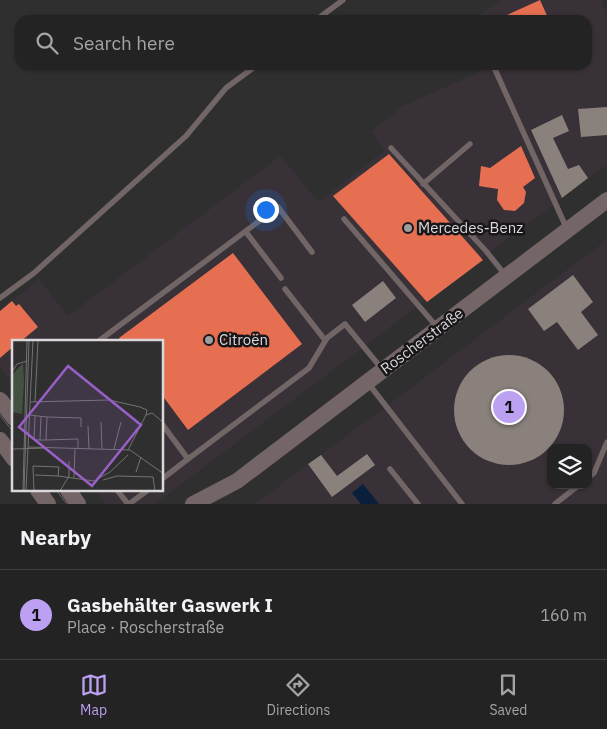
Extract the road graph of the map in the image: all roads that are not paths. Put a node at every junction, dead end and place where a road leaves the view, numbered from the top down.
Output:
1 (343, 0) edge
2 (323, 15) edge
3 (250, 70) edge
4 (495, 70) edge
5 (470, 144) dead end
6 (390, 148) dead end
7 (423, 184) junction
8 (607, 200) edge
9 (344, 219) dead end
10 (568, 230) junction
11 (246, 232) junction
12 (312, 252) dead end
13 (506, 277) junction
14 (280, 278) dead end
15 (286, 289) dead end
16 (0, 298) edge
17 (439, 329) junction
18 (101, 340) edge
19 (325, 340) junction
20 (384, 371) junction
21 (368, 383) junction
22 (164, 427) edge
23 (0, 440) edge
24 (607, 442) edge
25 (12, 456) edge
26 (188, 459) junction
27 (390, 469) dead end
28 (592, 475) edge
29 (164, 477) edge
30 (237, 481) junction
31 (574, 489) edge
32 (39, 492) edge
33 (69, 492) edge
34 (120, 492) edge
35 (145, 492) edge
36 (48, 504) edge
37 (78, 504) edge
38 (129, 504) edge
39 (193, 504) edge
40 (215, 504) edge
41 (418, 504) edge
42 (462, 504) edge
43 (555, 504) edge

1 - 2 lane
3 - 16 lane
4 - 10 lane
5 - 7 lane
6 - 7 lane
7 - 13 lane
8 - 10 main road, Roscherstraße
9 - 17 lane
10 - 13 main road, Roscherstraße
11 - 12 lane
11 - 14 lane
11 - 18 lane
13 - 17 main road, Roscherstraße
15 - 19 lane
17 - 20 main road, Roscherstraße
19 - 20 lane
19 - 26 lane
20 - 21 main road, Roscherstraße
21 - 30 main road, Roscherstraße
21 - 42 lane
22 - 26 lane
23 - 25 main road
24 - 28 lane
26 - 29 lane
27 - 41 lane
30 - 39 main road, Roscherstraße
30 - 40 main road, Roscherstraße
31 - 43 lane
32 - 36 main road
33 - 37 main road
34 - 38 lane
35 - 38 lane

